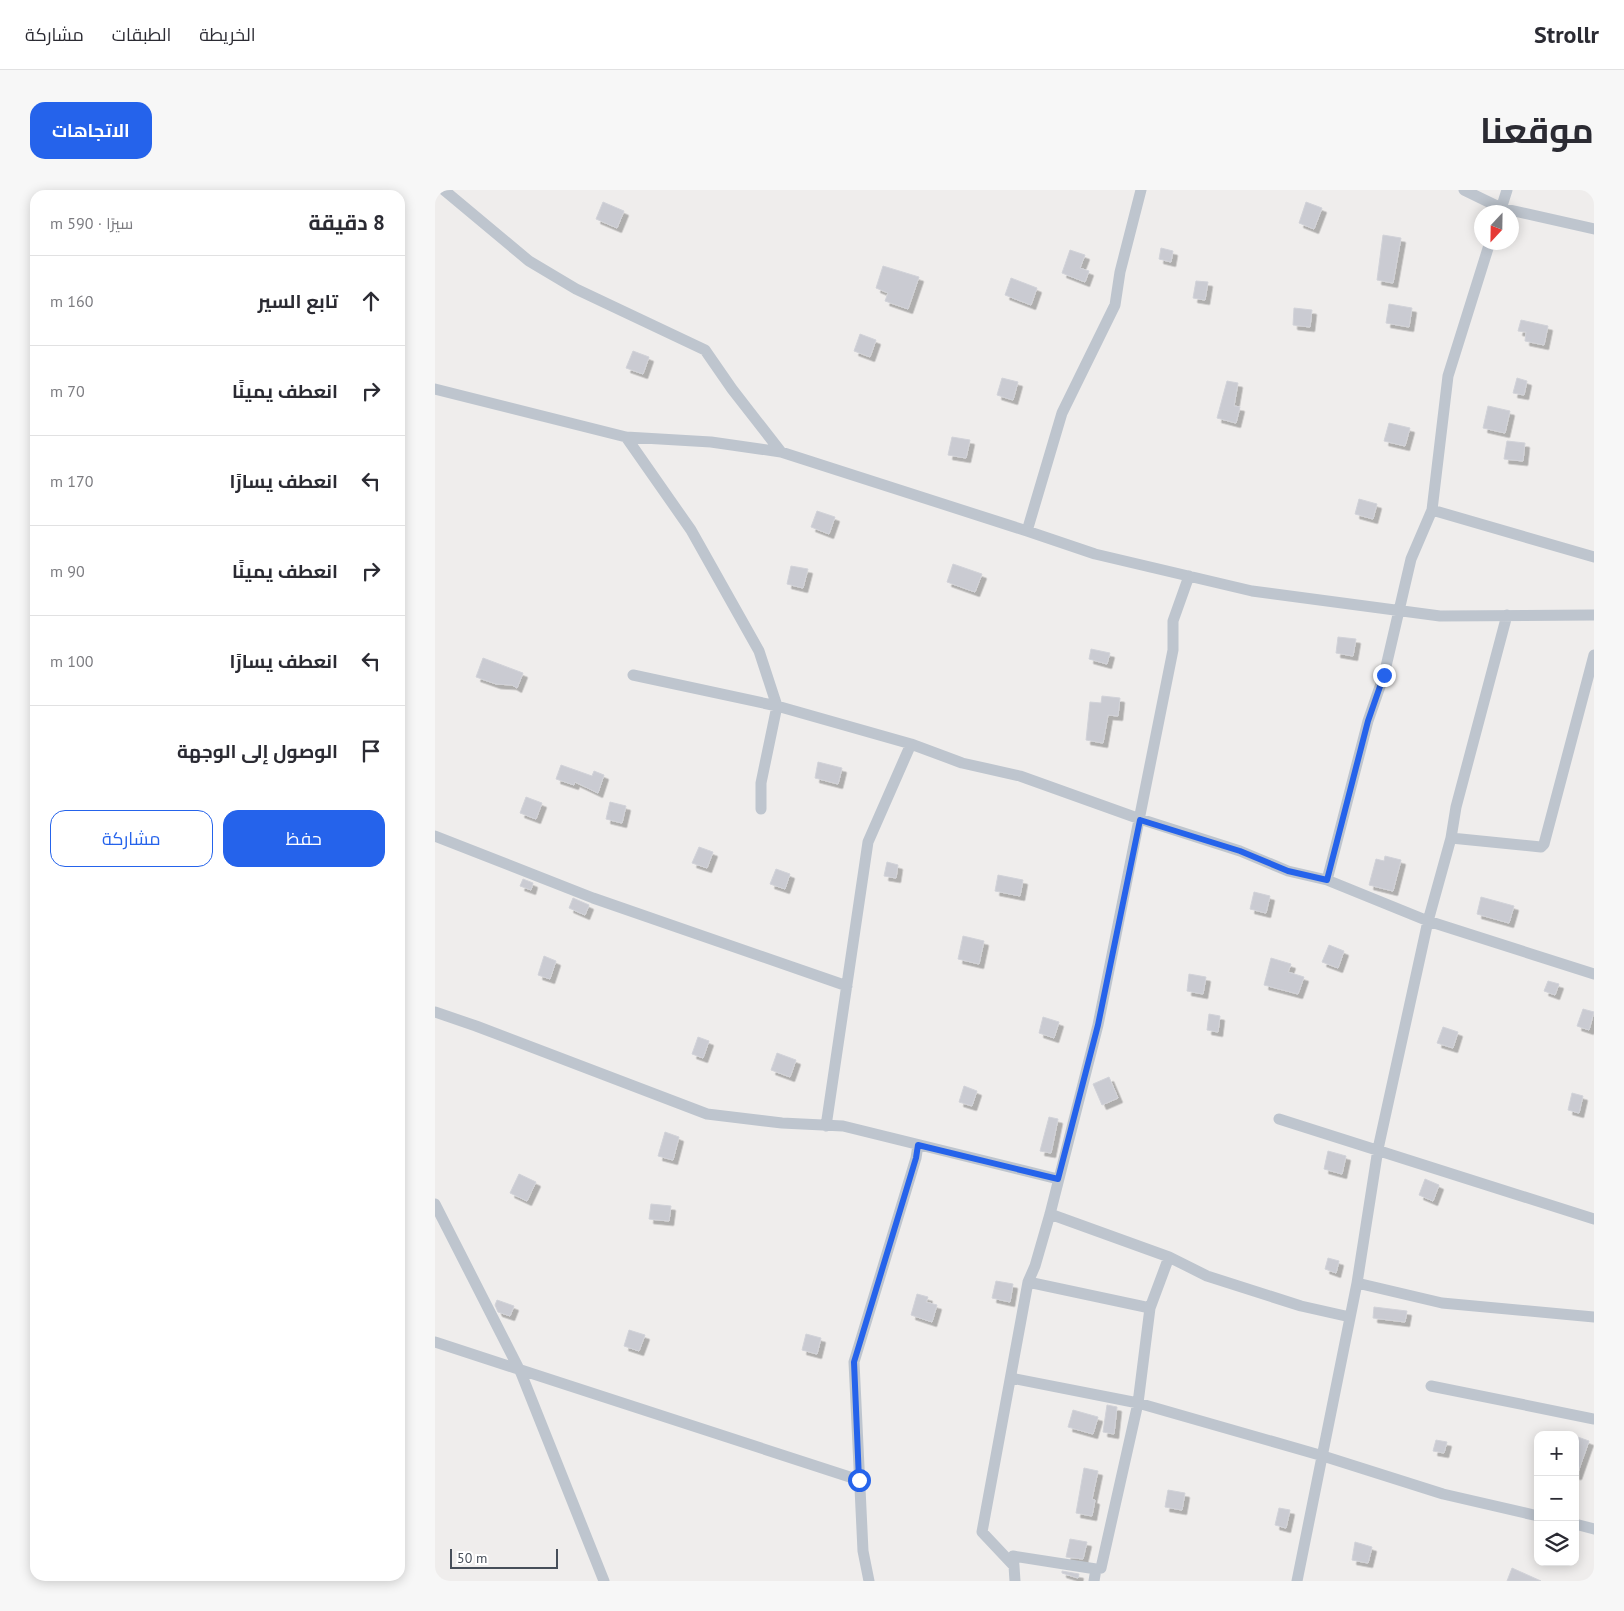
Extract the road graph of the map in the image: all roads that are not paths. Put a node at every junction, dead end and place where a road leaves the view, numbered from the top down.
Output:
1 (444, 190) edge
2 (1141, 190) edge
3 (1464, 190) edge
4 (1507, 190) edge
5 (1491, 205) edge
6 (1502, 205) edge
7 (1519, 214) edge
8 (1594, 229) edge
9 (1487, 250) edge
10 (435, 389) edge
11 (626, 437) junction
12 (781, 452) junction
13 (1432, 510) junction
14 (1027, 531) junction
15 (1594, 557) edge
16 (1189, 576) junction
17 (1399, 610) junction
18 (1594, 614) edge
19 (1507, 615) junction
20 (1594, 655) edge
21 (633, 675) dead end
22 (777, 706) junction
23 (911, 744) junction
24 (761, 809) dead end
25 (1140, 820) junction
26 (435, 836) edge
27 (1451, 838) junction
28 (1327, 880) junction
29 (1428, 922) junction
30 (1594, 974) edge
31 (847, 986) junction
32 (435, 1012) edge
33 (1279, 1119) dead end
34 (826, 1126) junction
35 (918, 1145) junction
36 (1378, 1150) junction
37 (1058, 1179) junction
38 (435, 1204) edge
39 (1049, 1214) junction
40 (1594, 1218) edge
41 (1169, 1257) junction
42 (1028, 1282) junction
43 (1357, 1282) junction
44 (1150, 1308) junction
45 (1350, 1317) junction
46 (1594, 1317) edge
47 (435, 1342) edge
48 (519, 1370) junction
49 (1011, 1378) junction
50 (1431, 1386) dead end
51 (1138, 1403) junction
52 (1594, 1419) edge
53 (1323, 1456) junction
54 (859, 1480) junction
55 (1534, 1515) edge
56 (1579, 1525) edge
57 (1594, 1529) edge
58 (1013, 1566) junction
59 (1097, 1569) junction
60 (604, 1581) edge
61 (869, 1581) edge
62 (1015, 1581) edge
63 (1095, 1581) edge
64 (1297, 1581) edge

1 - 12 street
2 - 14 street
3 - 5 street
4 - 6 street
7 - 8 street
9 - 13 street
10 - 11 street
11 - 12 street
11 - 22 street
12 - 14 street
13 - 15 street
13 - 17 street
14 - 16 street
16 - 17 street
16 - 25 street
17 - 19 street
17 - 28 street
18 - 19 street
19 - 27 street
20 - 27 street
21 - 22 street
22 - 23 street
22 - 24 street
23 - 25 street
23 - 31 street
25 - 28 street
25 - 37 street
26 - 31 street
27 - 29 street
28 - 29 street
29 - 30 street
29 - 36 street
31 - 34 street
32 - 34 street
33 - 36 street
34 - 35 street
35 - 37 street
35 - 54 street
36 - 40 street
36 - 43 street
37 - 39 street
38 - 48 street
39 - 41 street
39 - 42 street
41 - 44 street
41 - 45 street
42 - 44 street
42 - 49 street
43 - 45 street
43 - 46 street
44 - 51 street
45 - 53 street
47 - 48 street
48 - 54 street
48 - 60 street
49 - 51 street
49 - 58 street
50 - 52 street
51 - 53 street
51 - 59 street
53 - 55 street
53 - 64 street
54 - 61 street
56 - 57 street
58 - 59 street
58 - 62 street
59 - 63 street

